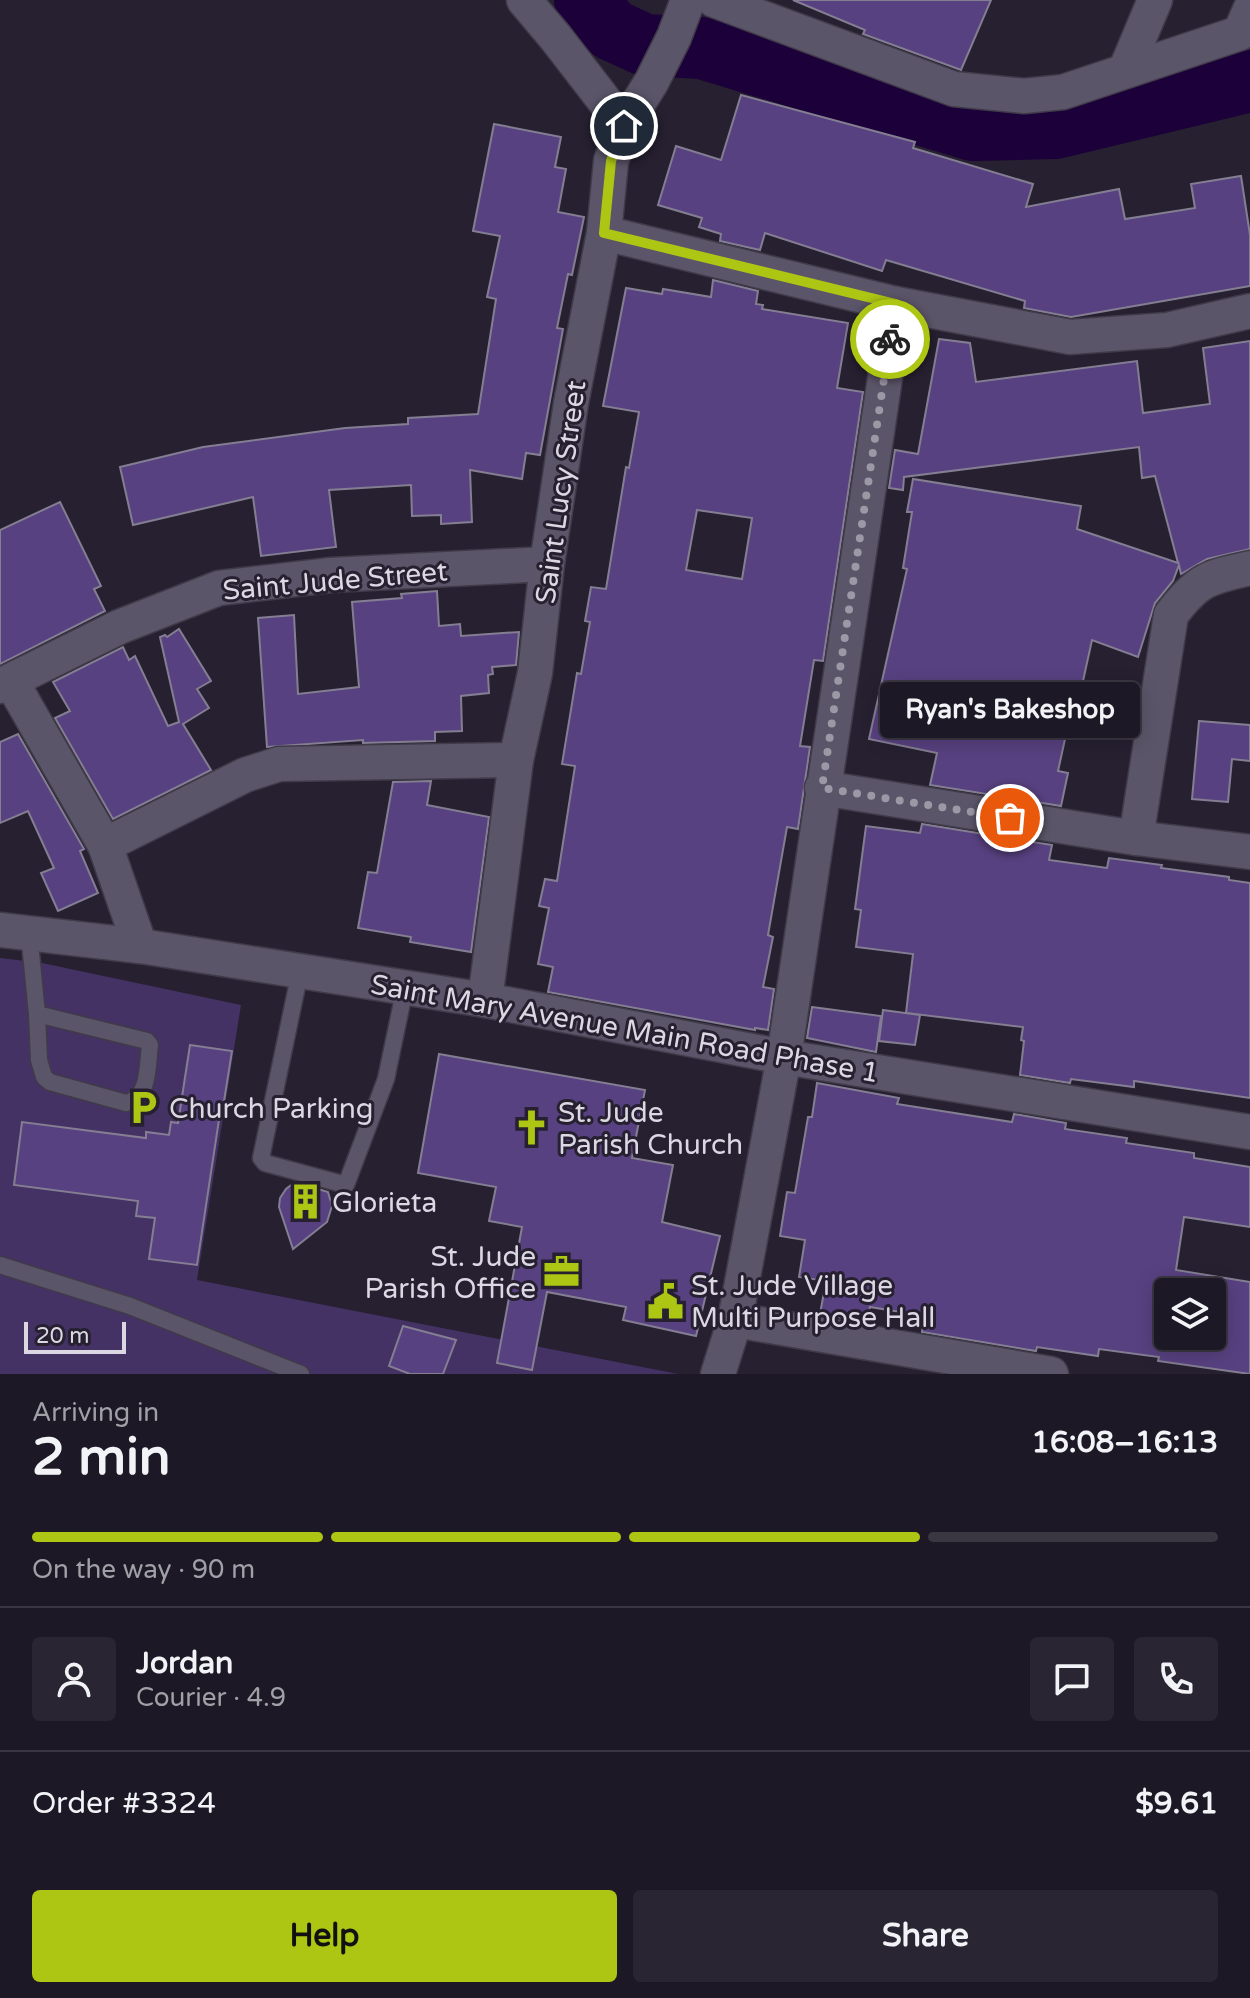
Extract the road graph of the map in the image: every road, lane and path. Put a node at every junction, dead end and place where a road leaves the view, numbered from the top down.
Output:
1 (524, 0) edge
2 (688, 0) edge
3 (714, 0) edge
4 (1155, 0) edge
5 (1250, 10) edge
6 (1126, 69) junction
7 (624, 126) junction
8 (604, 233) junction
9 (896, 304) junction
10 (1250, 311) edge
11 (547, 564) junction
12 (1250, 568) edge
13 (5, 683) edge
14 (516, 760) junction
15 (822, 788) junction
16 (1136, 838) junction
17 (105, 845) junction
18 (1250, 852) edge
19 (14, 932) edge
20 (140, 946) junction
21 (300, 972) junction
22 (405, 988) junction
23 (485, 1000) junction
24 (37, 1014) junction
25 (784, 1057) junction
26 (1250, 1132) edge
27 (0, 1265) edge
28 (735, 1320) junction
29 (984, 1369) edge
30 (301, 1374) edge
31 (718, 1374) edge
32 (1051, 1374) edge

1 - 7 street
2 - 7 street, Saint Lucy Street
3 - 6 street
4 - 6 street
5 - 6 street
7 - 8 street, Saint Lucy Street
8 - 9 street
8 - 11 street, Saint Lucy Street
9 - 10 street
9 - 15 street
11 - 13 street, Saint Jude Street
11 - 14 street, Saint Lucy Street
12 - 16 street
13 - 17 street
14 - 17 street
14 - 23 street, Saint Lucy Street
15 - 16 street
15 - 25 street
16 - 18 street
17 - 20 street
19 - 20 street, Saint Mary Avenue Main Road Phase 1
19 - 24 lane
20 - 21 street, Saint Mary Avenue Main Road Phase 1
21 - 22 street, Saint Mary Avenue Main Road Phase 1
21 - 22 lane
22 - 23 street, Saint Mary Avenue Main Road Phase 1
23 - 25 street, Saint Mary Avenue Main Road Phase 1
24 - 24 lane
25 - 26 street, Saint Mary Avenue Main Road Phase 1
25 - 28 street
27 - 30 lane
28 - 29 street
28 - 31 street
29 - 32 street

